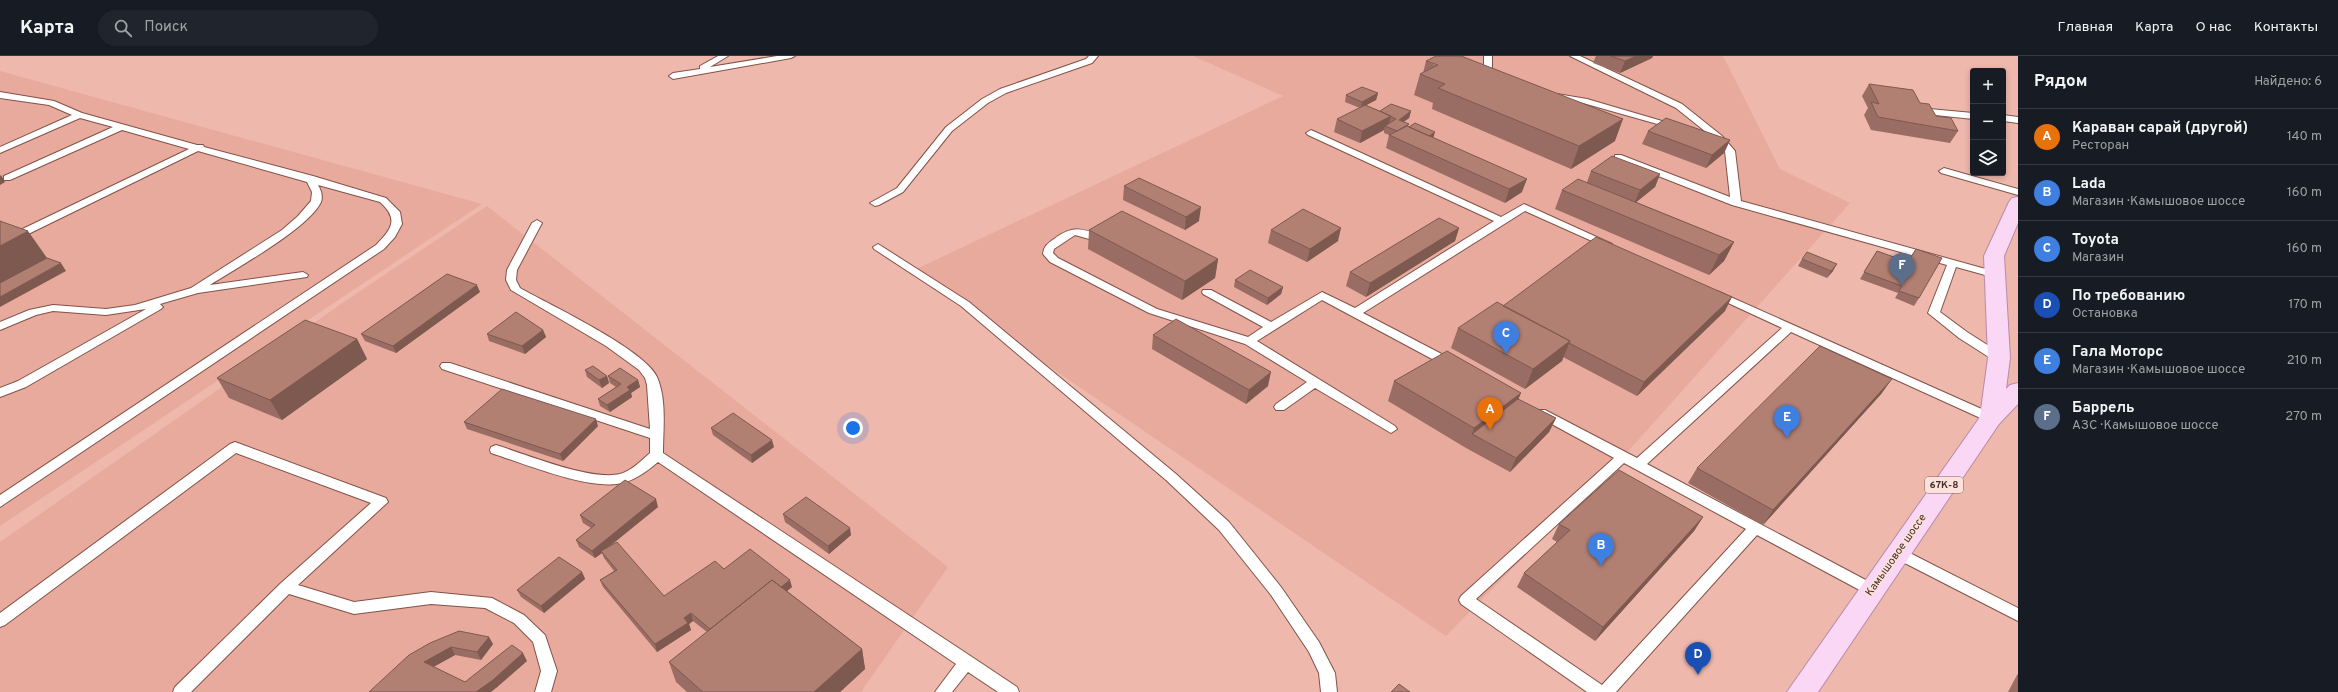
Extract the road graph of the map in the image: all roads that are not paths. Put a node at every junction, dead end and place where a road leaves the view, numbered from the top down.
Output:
1 (724, 56) edge
2 (791, 56) edge
3 (1094, 56) edge
4 (1488, 56) edge
5 (1574, 56) edge
6 (693, 73) junction
7 (673, 76) dead end
8 (1506, 84) edge
9 (0, 95) edge
10 (1550, 97) edge
11 (1919, 111) edge
12 (78, 115) junction
13 (1970, 116) edge
14 (2006, 118) edge
15 (2018, 120) edge
16 (123, 126) junction
17 (1681, 128) edge
18 (1696, 132) edge
19 (1312, 133) dead end
20 (1719, 138) junction
21 (200, 147) junction
22 (0, 150) edge
23 (1618, 157) edge
24 (1944, 171) dead end
25 (7, 178) dead end
26 (310, 178) junction
27 (2018, 192) edge
28 (2018, 202) edge
29 (875, 203) dead end
30 (1736, 203) junction
31 (1502, 221) junction
32 (537, 223) dead end
33 (1100, 239) edge
34 (7, 240) edge
35 (878, 248) dead end
36 (1618, 249) edge
37 (1953, 262) junction
38 (303, 275) dead end
39 (1996, 275) junction
40 (1704, 288) edge
41 (195, 290) junction
42 (1207, 292) dead end
43 (170, 299) junction
44 (1355, 313) junction
45 (0, 326) edge
46 (1272, 327) junction
47 (1790, 327) junction
48 (1249, 342) junction
49 (2000, 358) junction
50 (446, 366) dead end
51 (1461, 370) edge
52 (1315, 382) junction
53 (2018, 390) edge
54 (0, 394) edge
55 (1280, 407) dead end
56 (1531, 408) edge
57 (1991, 418) junction
58 (1391, 429) dead end
59 (656, 435) junction
60 (496, 450) dead end
61 (658, 455) junction
62 (1623, 457) junction
63 (1638, 465) junction
64 (0, 502) edge
65 (1755, 528) junction
66 (1898, 553) junction
67 (286, 587) junction
68 (1872, 590) junction
69 (2018, 615) edge
70 (0, 621) edge
71 (966, 662) junction
72 (181, 692) edge
73 (543, 692) edge
74 (943, 692) edge
75 (1011, 692) edge
76 (1329, 692) edge
77 (1600, 692) edge
78 (1606, 692) edge
79 (1802, 692) edge

1 - 6 lane
2 - 6 lane
3 - 29 lane
4 - 8 lane
5 - 20 lane
6 - 7 lane
9 - 12 lane
10 - 17 lane
11 - 13 lane
12 - 16 lane
12 - 22 lane
14 - 15 lane
16 - 21 lane
16 - 25 lane
18 - 20 lane
19 - 31 lane
20 - 30 lane
21 - 26 lane
21 - 34 lane
23 - 30 lane
24 - 27 lane
26 - 41 lane
26 - 64 lane
28 - 39 main road, Камышовое шоссе / 67К-8
30 - 37 lane
31 - 36 lane
31 - 44 lane
32 - 59 lane
33 - 48 lane
35 - 76 lane
37 - 39 lane
37 - 49 lane
38 - 41 lane
39 - 49 main road, Камышовое шоссе / 67К-8
40 - 47 lane
41 - 43 lane
42 - 46 lane
43 - 45 lane
43 - 54 lane
44 - 46 lane
44 - 51 lane
46 - 48 lane
47 - 57 lane
47 - 63 lane
48 - 52 lane
49 - 57 main road, Камышовое шоссе / 67К-8
50 - 59 lane
52 - 55 lane
52 - 58 lane
53 - 57 main road, Камышовое шоссе / 67К-8
56 - 62 lane
57 - 66 main road, Камышовое шоссе / 67К-8
59 - 61 lane
60 - 61 lane
61 - 71 lane
62 - 63 lane
62 - 77 lane
63 - 65 lane
65 - 68 lane
65 - 78 lane
66 - 68 main road, Камышовое шоссе / 67К-8
66 - 69 lane
67 - 70 lane
67 - 72 lane
67 - 73 lane
68 - 79 main road, Камышовое шоссе / 67К-8
71 - 74 lane
71 - 75 lane

